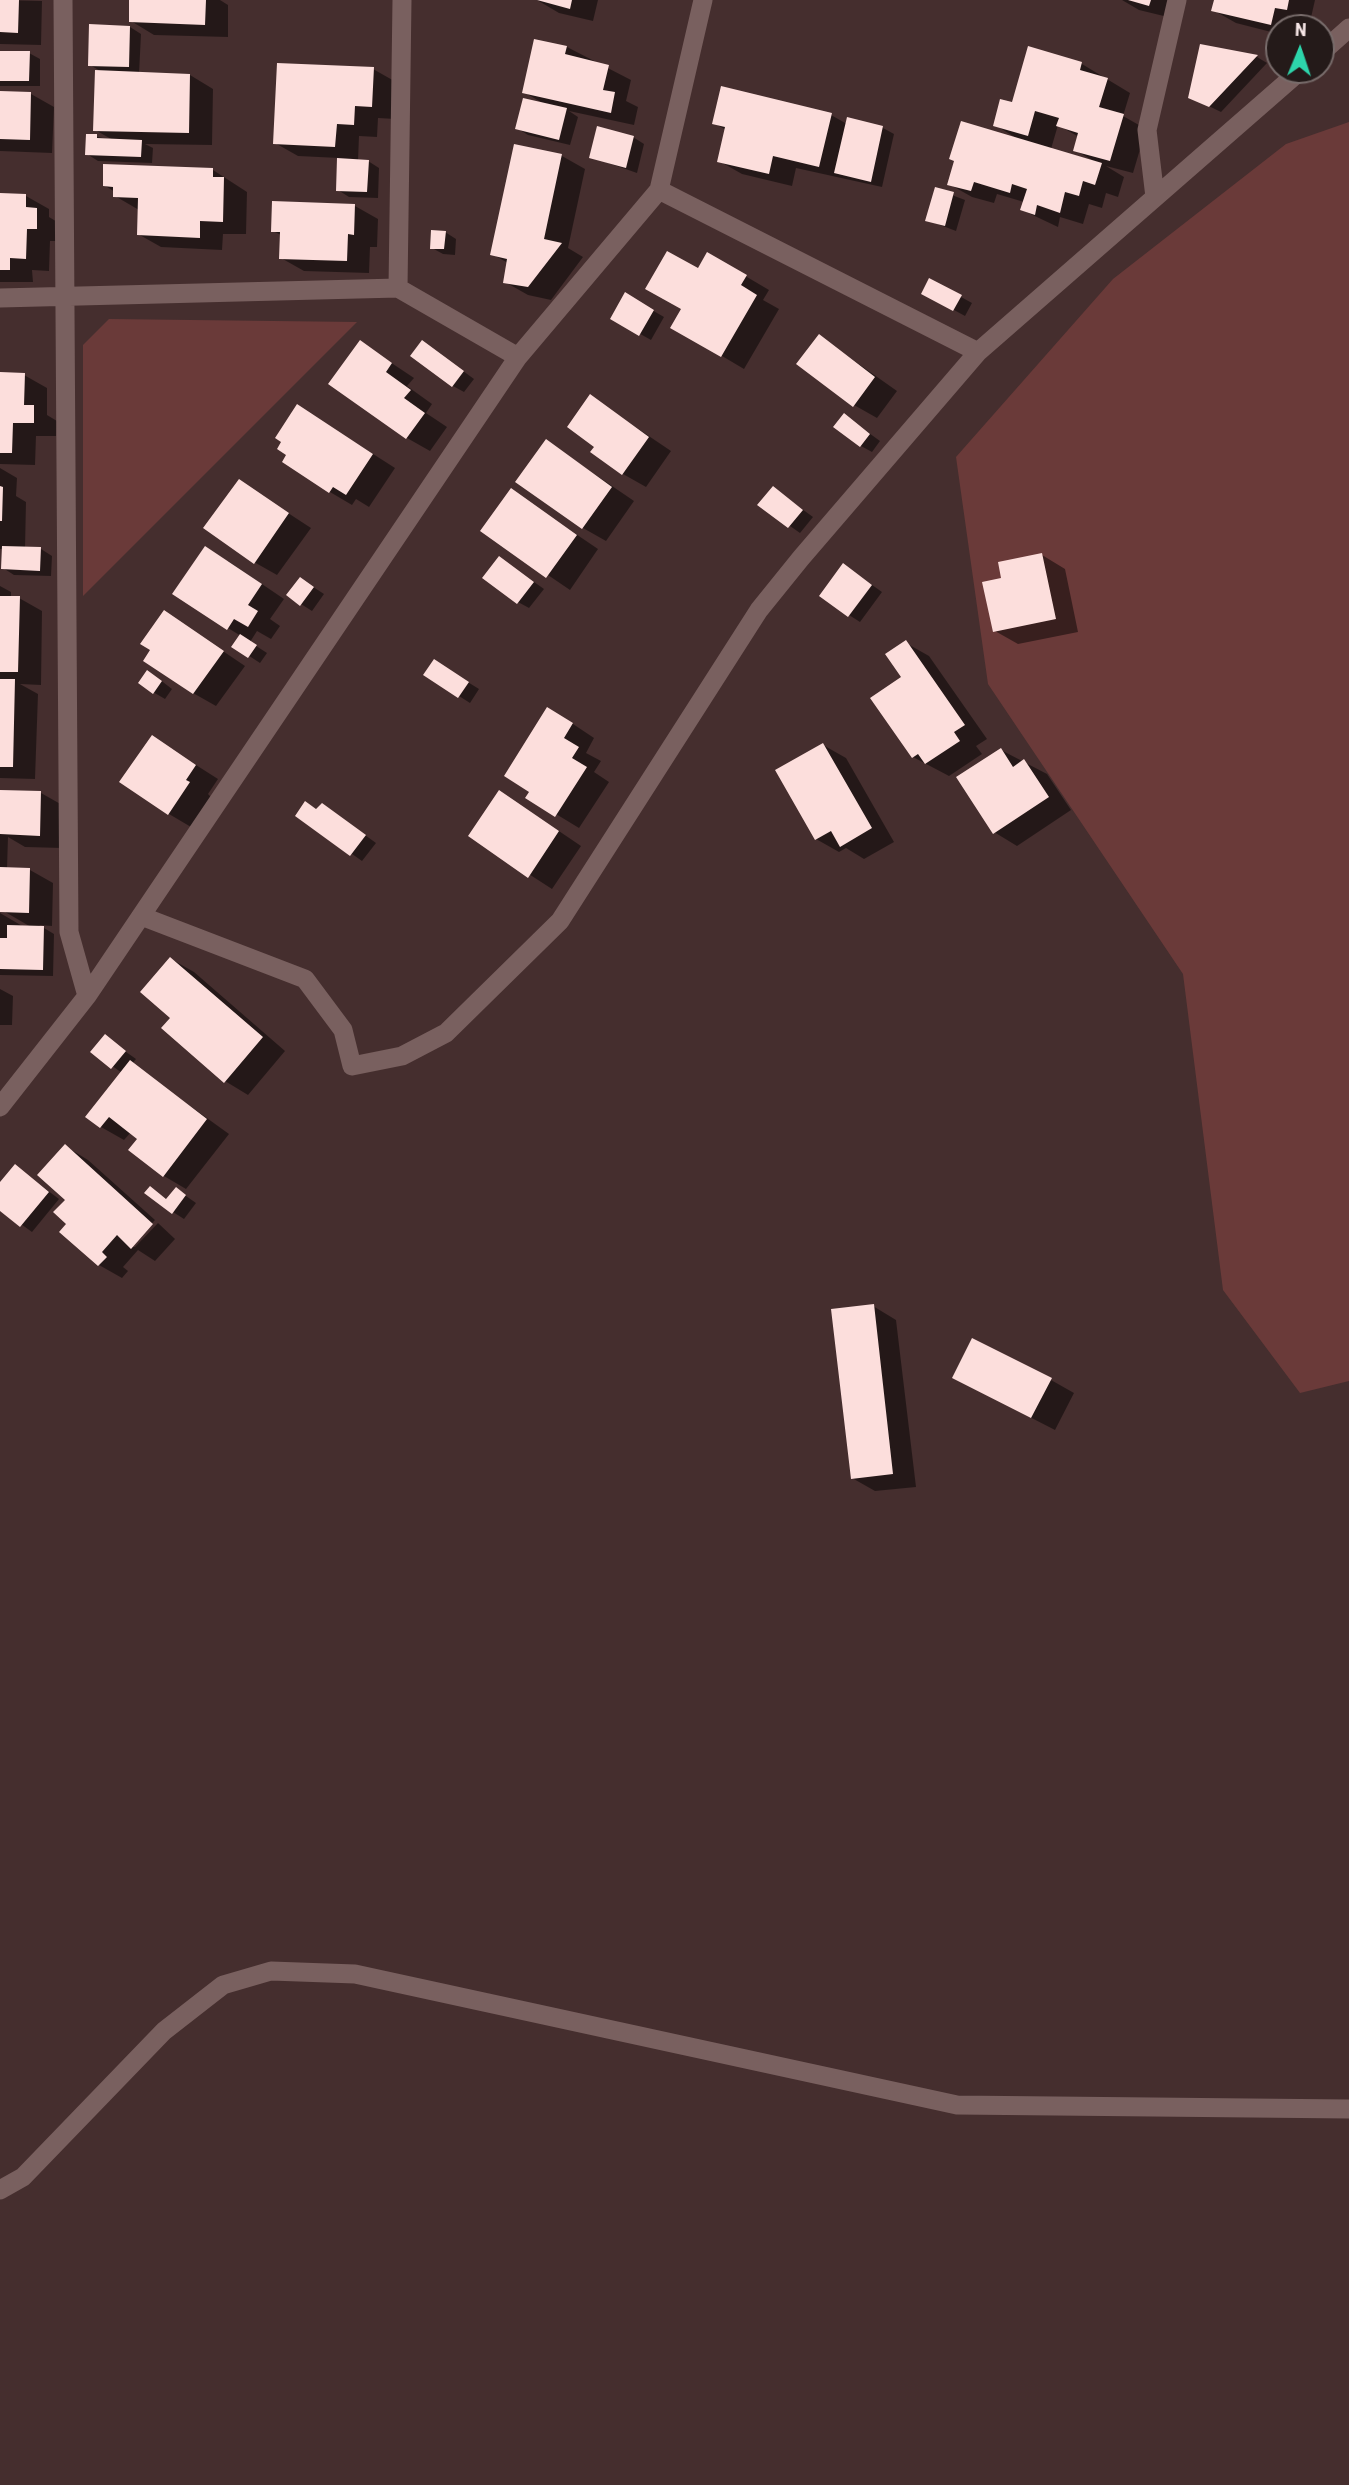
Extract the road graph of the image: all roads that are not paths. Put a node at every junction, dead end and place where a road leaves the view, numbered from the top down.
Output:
1 (63, 0) edge
2 (402, 0) edge
3 (703, 0) edge
4 (1177, 0) edge
5 (1349, 28) edge
6 (1335, 40) edge
7 (1285, 84) edge
8 (659, 190) junction
9 (1155, 197) junction
10 (398, 288) junction
11 (64, 295) junction
12 (0, 298) edge
13 (978, 352) junction
14 (518, 357) junction
15 (141, 916) junction
16 (87, 996) junction
17 (0, 1107) edge
18 (1349, 2109) edge
19 (0, 2190) edge

1 - 11 street
2 - 10 street
3 - 8 street
4 - 9 street
5 - 6 street
7 - 9 street
8 - 13 street
8 - 14 street
9 - 13 street
10 - 11 street
10 - 14 street
11 - 12 street
11 - 16 street
13 - 15 street
14 - 15 street
15 - 16 street
16 - 17 street
18 - 19 street

